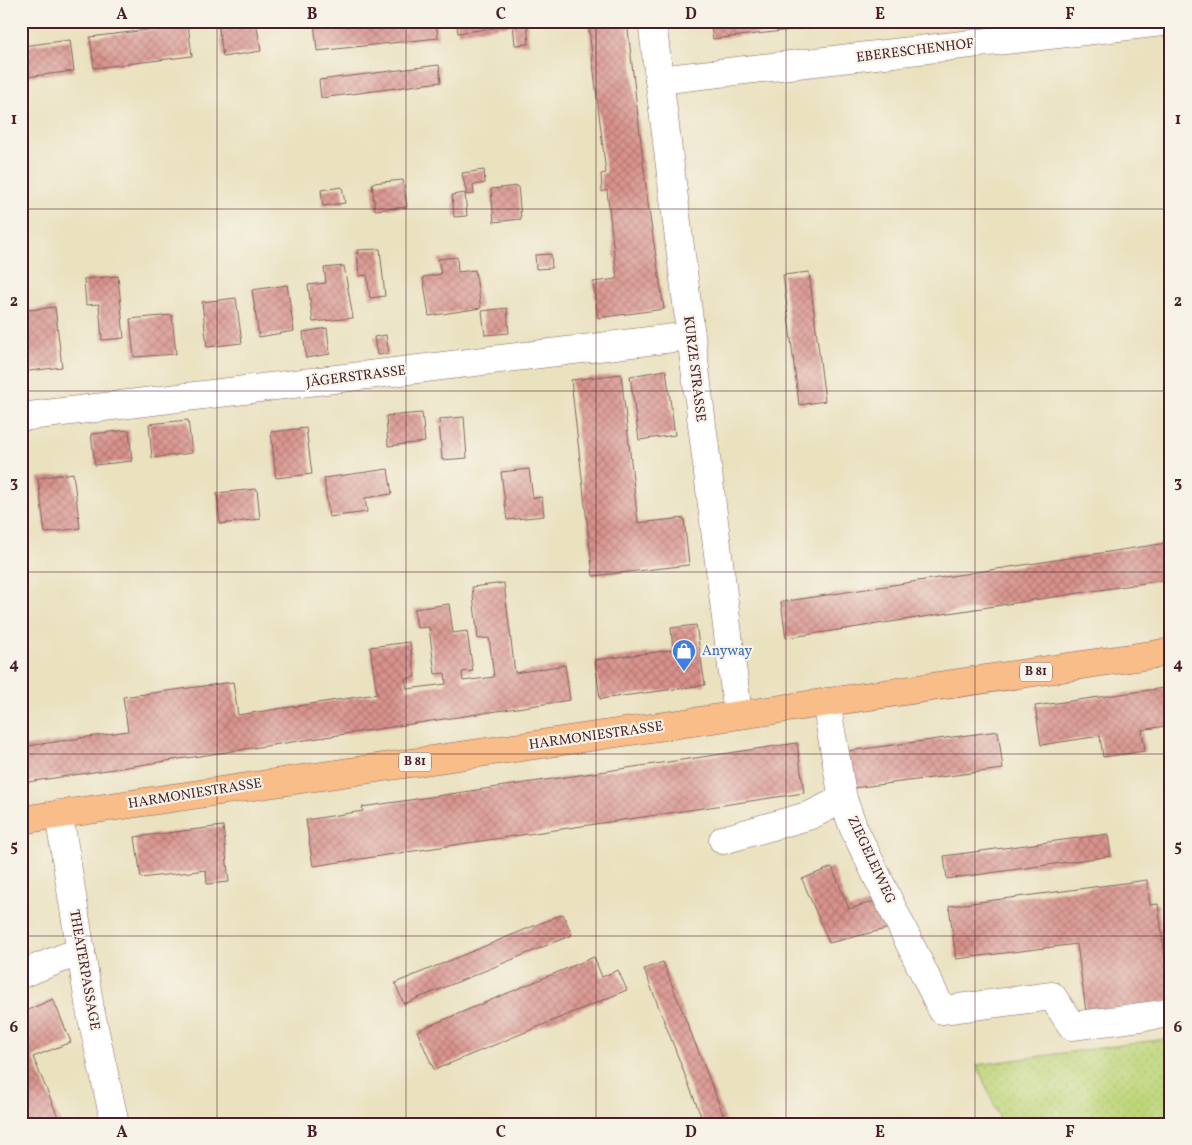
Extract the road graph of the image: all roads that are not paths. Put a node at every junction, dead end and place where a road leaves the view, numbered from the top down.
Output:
1 (652, 21) edge
2 (1171, 22) edge
3 (659, 80) junction
4 (690, 336) junction
5 (21, 417) edge
6 (1171, 652) edge
7 (826, 702) junction
8 (738, 716) junction
9 (843, 799) junction
10 (59, 814) junction
11 (21, 820) edge
12 (724, 840) dead end
13 (80, 951) junction
14 (21, 974) edge
15 (1171, 1013) edge
16 (115, 1124) edge

1 - 3 street, KURZE STRASSE
2 - 3 street, EBERESCHENHOF
3 - 4 street, KURZE STRASSE
4 - 5 street, JÄGERSTRASSE
4 - 8 street, KURZE STRASSE
6 - 7 main road, HARMONIESTRASSE / B 81
7 - 8 main road, HARMONIESTRASSE / B 81
7 - 9 street, ZIEGELEIWEG
8 - 10 main road, HARMONIESTRASSE / B 81
9 - 12 street
9 - 15 street, ZIEGELEIWEG
10 - 11 main road, HARMONIESTRASSE / B 81
10 - 13 street, THEATERPASSAGE
13 - 14 street
13 - 16 street, THEATERPASSAGE

